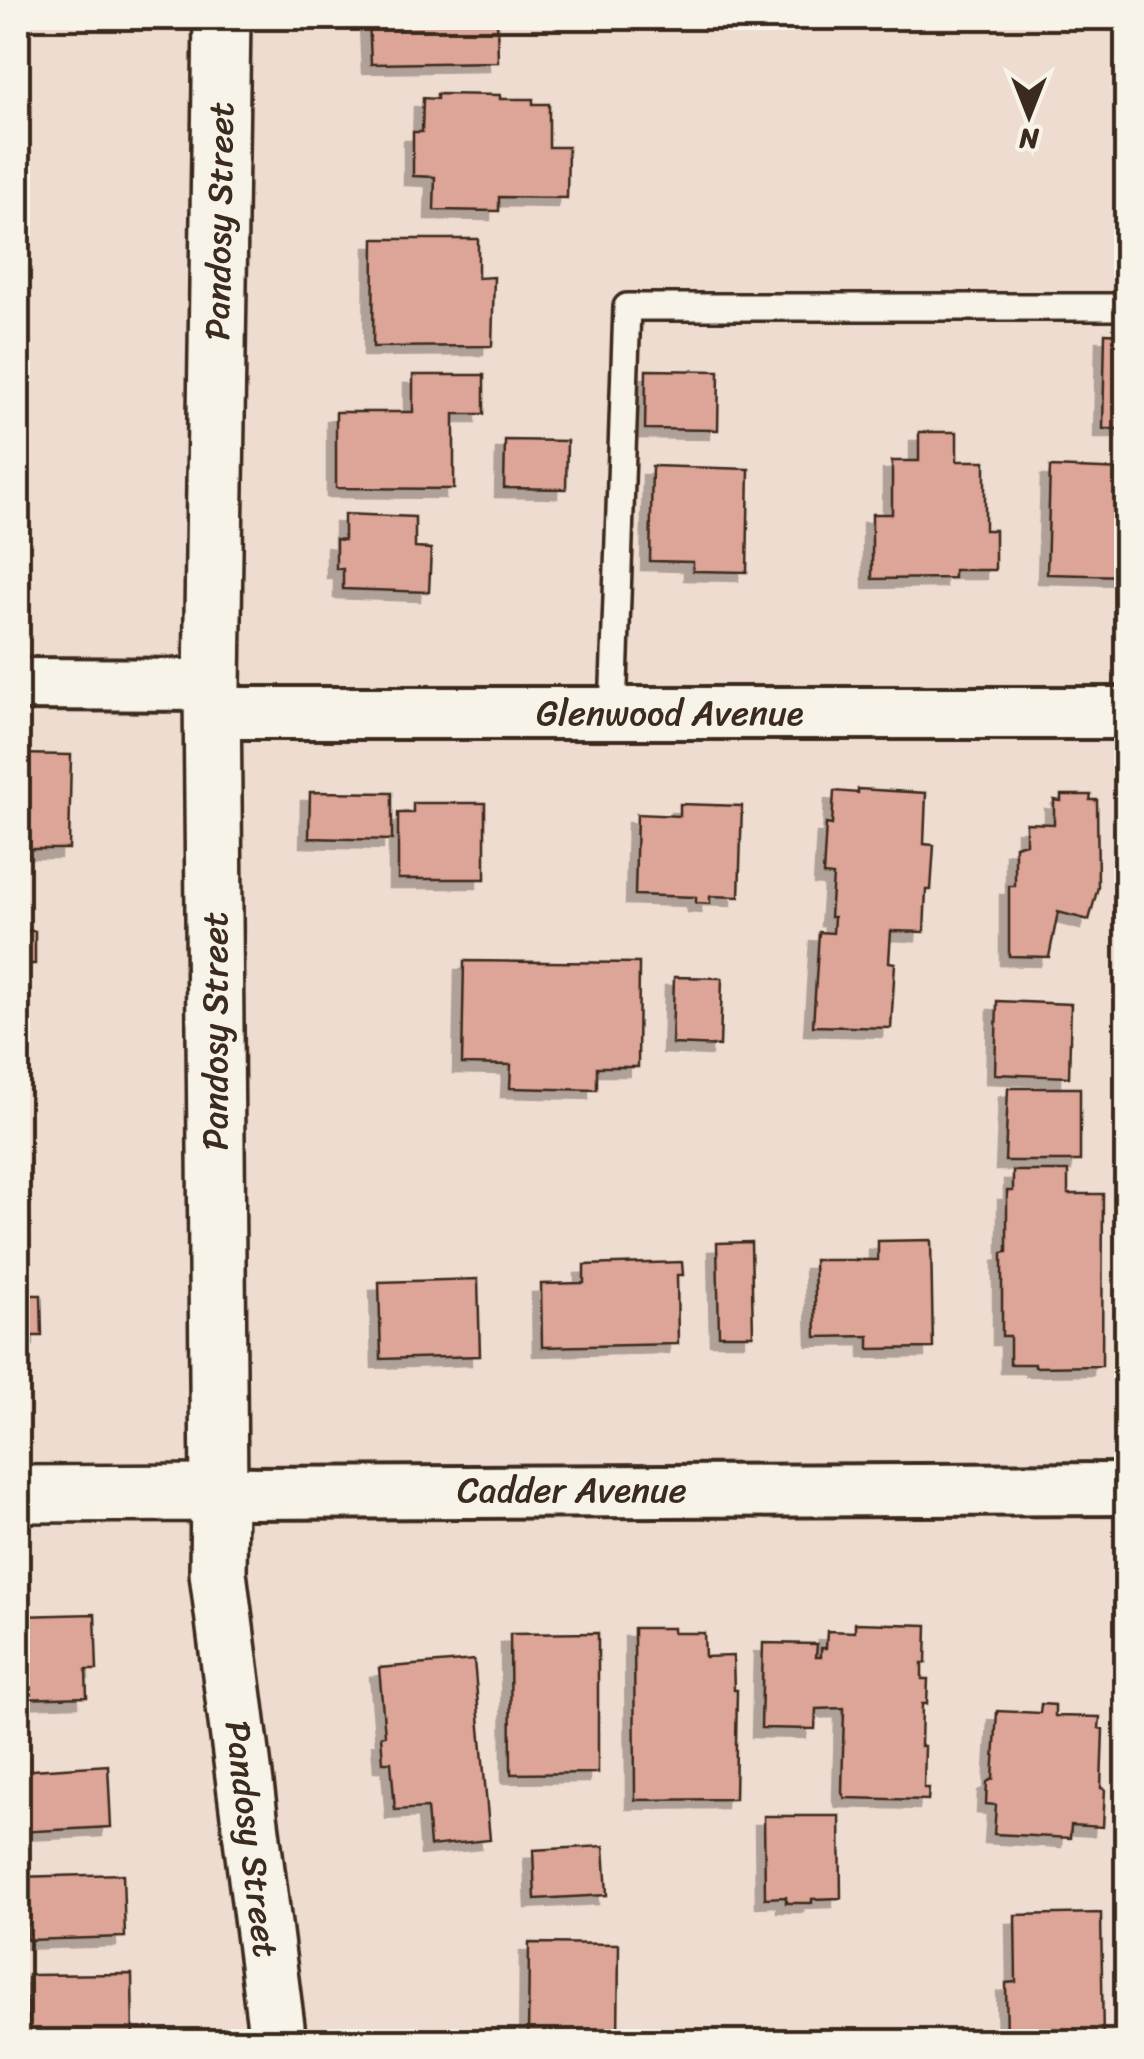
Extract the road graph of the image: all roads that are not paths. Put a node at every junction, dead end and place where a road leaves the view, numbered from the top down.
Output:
1 (222, 18) edge
2 (1126, 307) edge
3 (18, 684) edge
4 (212, 699) junction
5 (613, 713) junction
6 (1126, 713) edge
7 (1126, 1489) edge
8 (218, 1493) junction
9 (18, 1494) edge
10 (278, 2042) edge

1 - 4 street, Pandosy Street
2 - 5 lane
3 - 4 street, Glenwood Avenue
4 - 5 street, Glenwood Avenue
4 - 8 street, Pandosy Street
5 - 6 street, Glenwood Avenue
7 - 8 street, Cadder Avenue
8 - 9 street, Cadder Avenue
8 - 10 street, Pandosy Street

